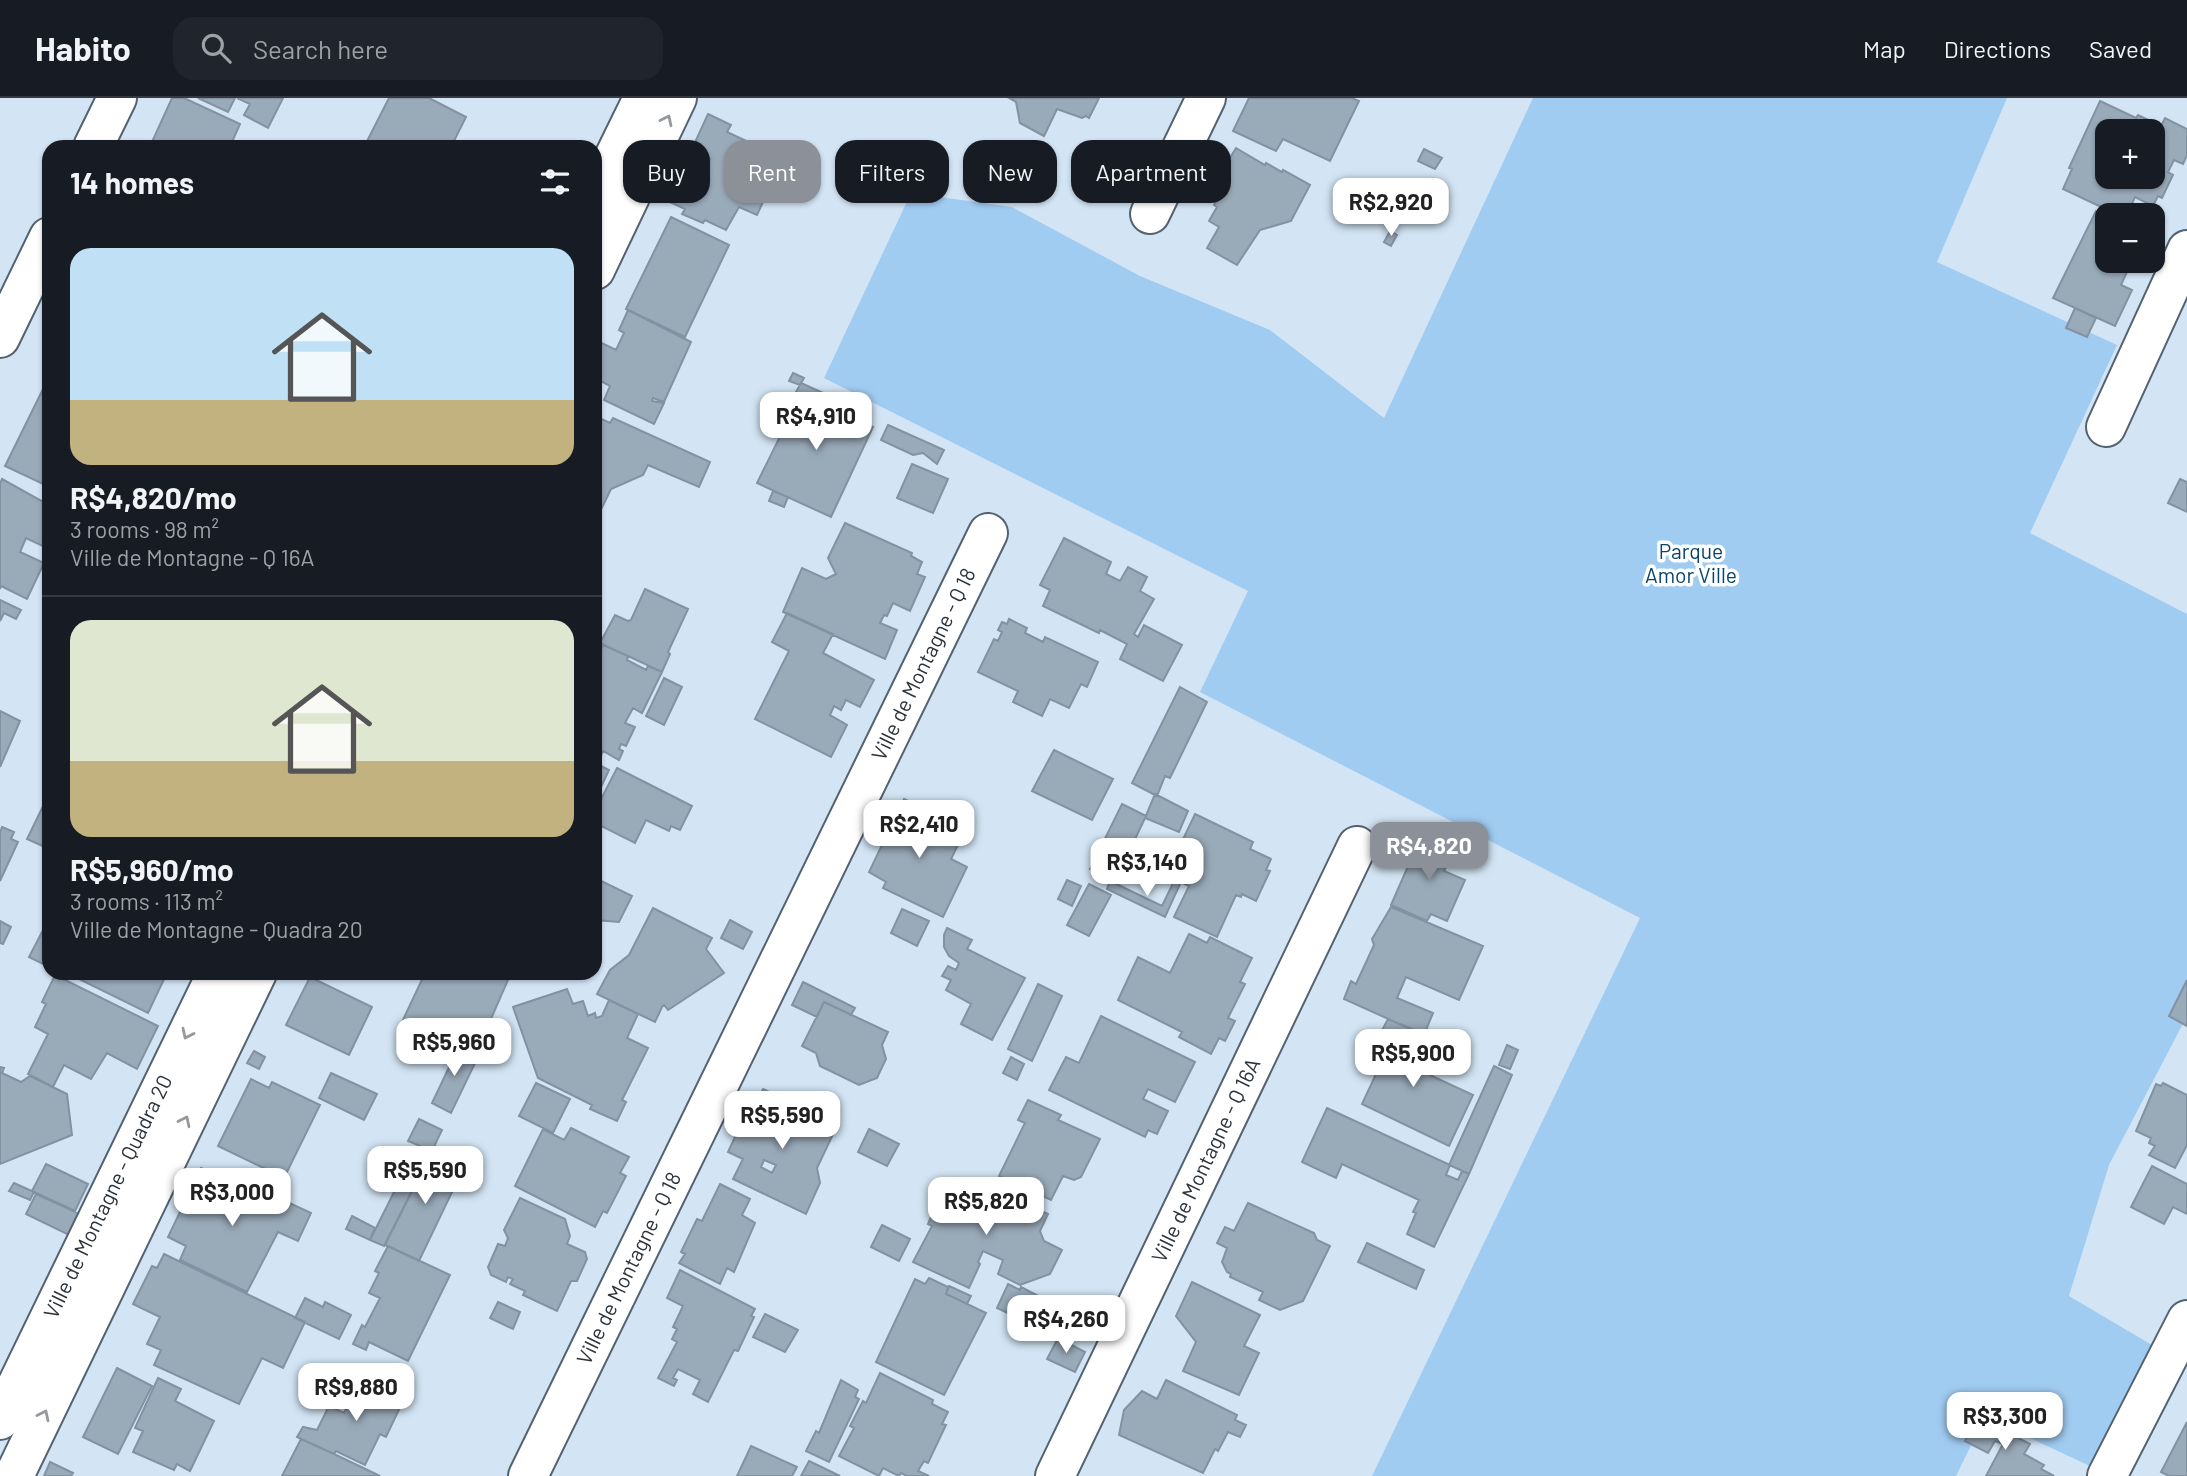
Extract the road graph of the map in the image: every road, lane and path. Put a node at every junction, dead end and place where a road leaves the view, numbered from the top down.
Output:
1 (117, 98) edge
2 (643, 98) edge
3 (677, 98) edge
4 (1206, 98) edge
5 (96, 140) edge
6 (602, 182) edge
7 (1150, 214) dead end
8 (42, 248) edge
9 (2187, 250) edge
10 (602, 255) edge
11 (9, 297) edge
12 (0, 338) edge
13 (2106, 427) dead end
14 (988, 533) dead end
15 (1357, 846) dead end
16 (214, 980) edge
17 (254, 980) edge
18 (2187, 1321) edge
19 (0, 1420) edge
20 (14, 1476) edge
21 (528, 1476) edge
22 (1055, 1476) edge
23 (2107, 1476) edge

1 - 5 street
2 - 6 street
10 -> 3 street
4 - 7 street
8 - 11 street
9 - 13 street
11 - 12 street
14 - 21 street, Ville de Montagne - Q 18
15 - 22 street, Ville de Montagne - Q 16A
16 -> 19 street, Ville de Montagne - Quadra 20
20 -> 17 street, Ville de Montagne - Quadra 20
18 - 23 street

